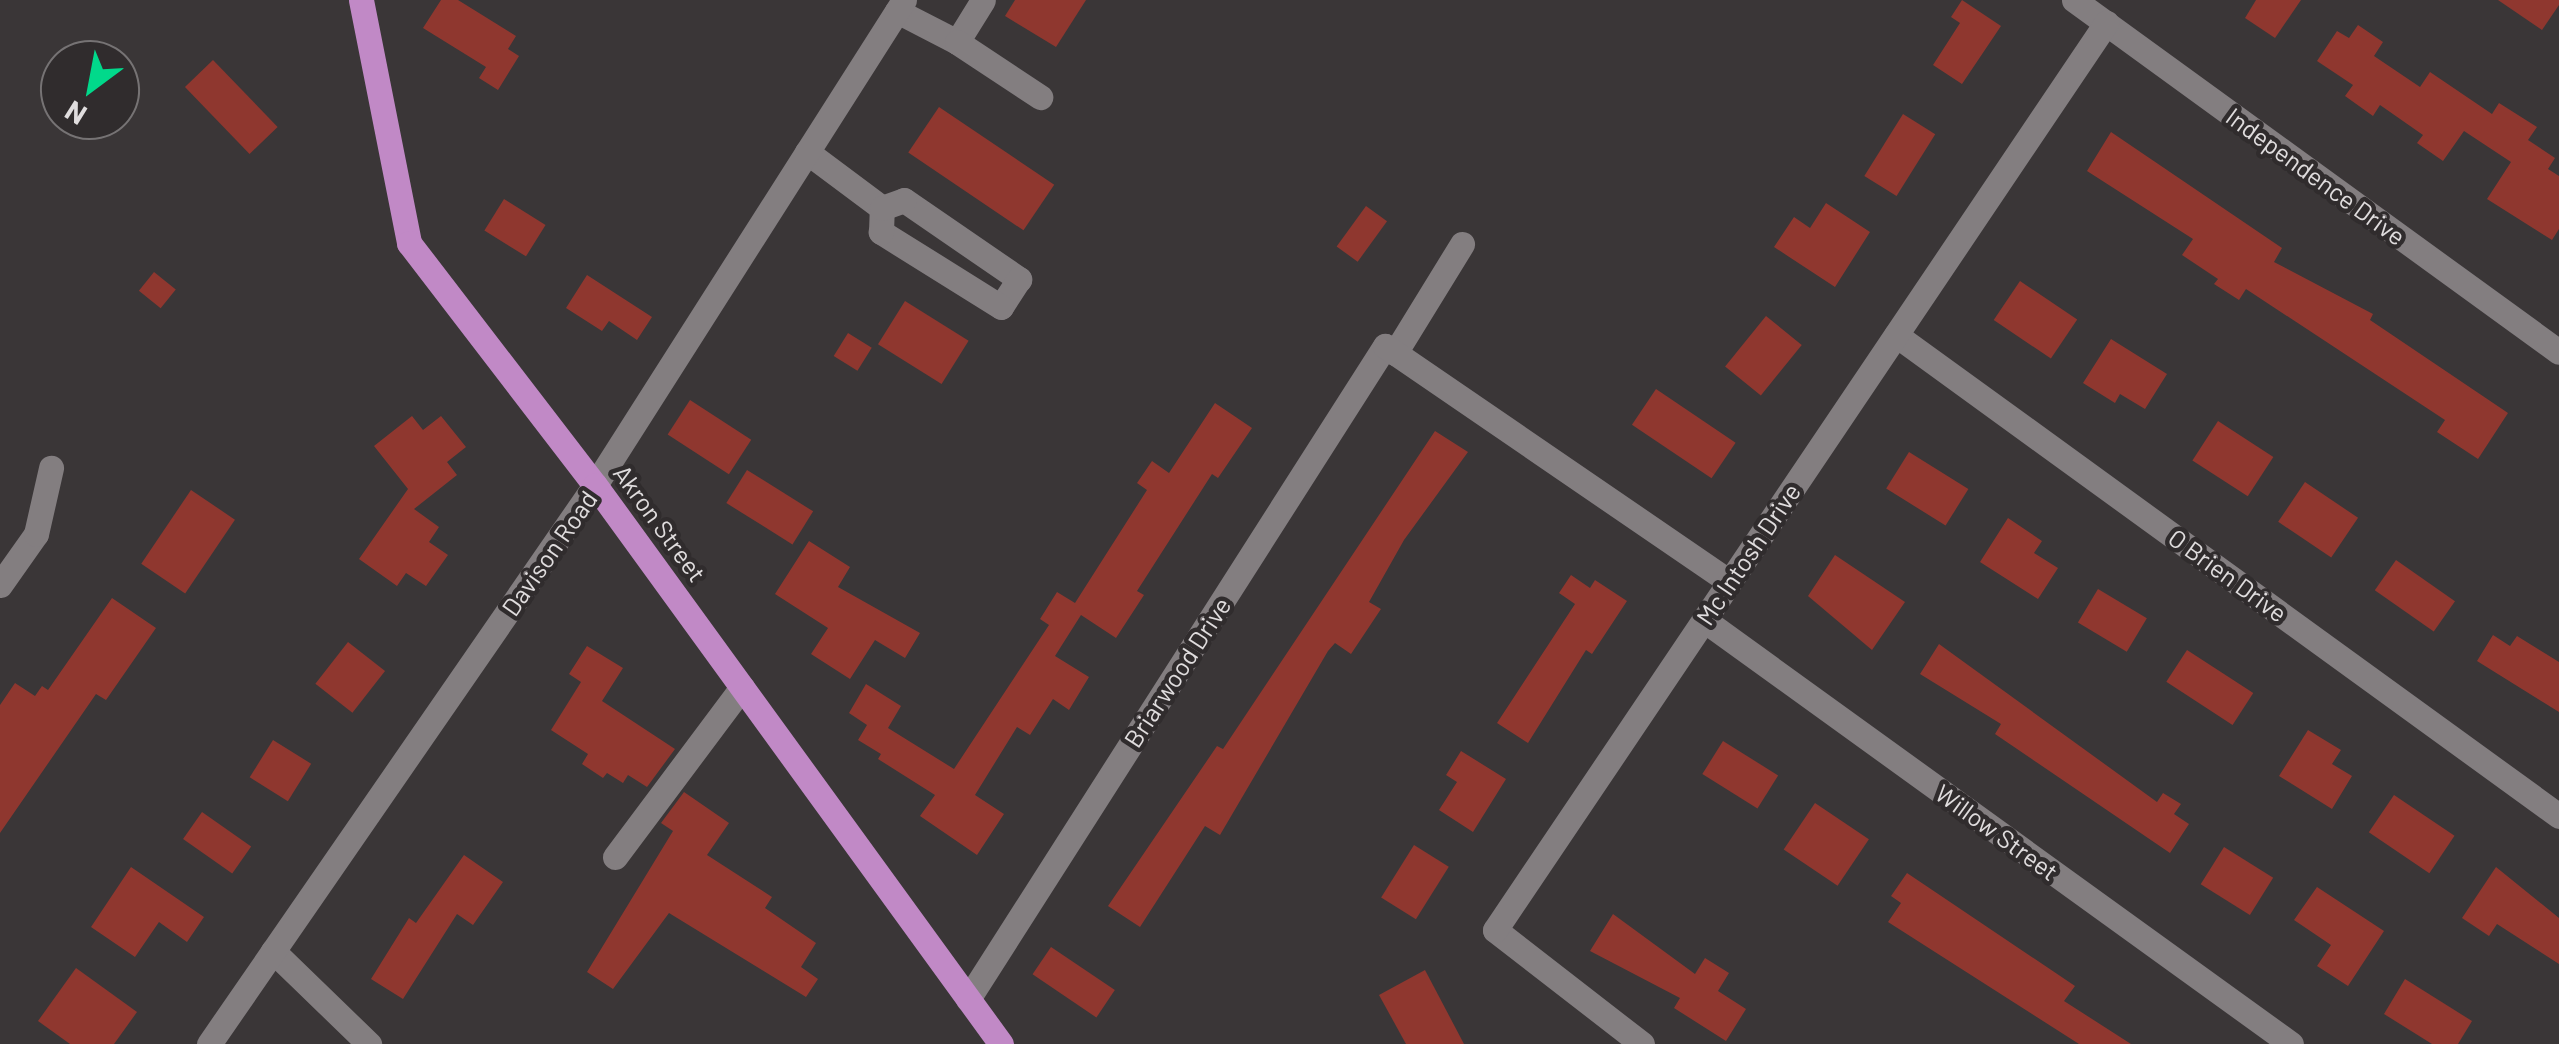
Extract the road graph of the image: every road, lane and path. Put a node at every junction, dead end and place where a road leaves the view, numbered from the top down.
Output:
1 (361, 0) edge
2 (984, 0) edge
3 (2074, 0) edge
4 (901, 5) edge
5 (2106, 23) junction
6 (956, 42) junction
7 (1040, 97) dead end
8 (807, 152) junction
9 (882, 208) junction
10 (1462, 244) dead end
11 (1896, 335) junction
12 (1390, 350) junction
13 (2559, 352) edge
14 (51, 468) dead end
15 (595, 486) junction
16 (1728, 581) junction
17 (0, 585) edge
18 (1704, 620) junction
19 (742, 687) junction
20 (2559, 816) edge
21 (615, 857) dead end
22 (273, 952) junction
23 (968, 999) junction
24 (209, 1044) edge
25 (370, 1044) edge
26 (1001, 1044) edge
27 (1642, 1044) edge
28 (2291, 1044) edge

1 - 15 main road, Akron Street
2 - 6 street
3 - 5 street, Independence Drive
4 - 6 street
4 - 8 street, Davison Road
5 - 11 street, Mc Intosh Drive
5 - 13 street, Independence Drive
6 - 7 street
8 - 9 street
8 - 15 street, Davison Road
9 - 9 street
10 - 12 street, Briarwood Drive
11 - 16 street, Mc Intosh Drive
11 - 20 street, O Brien Drive
12 - 16 street
12 - 23 street, Briarwood Drive
14 - 17 street
15 - 19 main road, Akron Street
15 - 22 street, Davison Road
16 - 18 street, Mc Intosh Drive
18 - 27 street, Mc Intosh Drive
18 - 28 street, Willow Street
19 - 21 street
19 - 23 main road, Akron Street
22 - 24 street, Davison Road
22 - 25 street
23 - 26 main road, Akron Street

